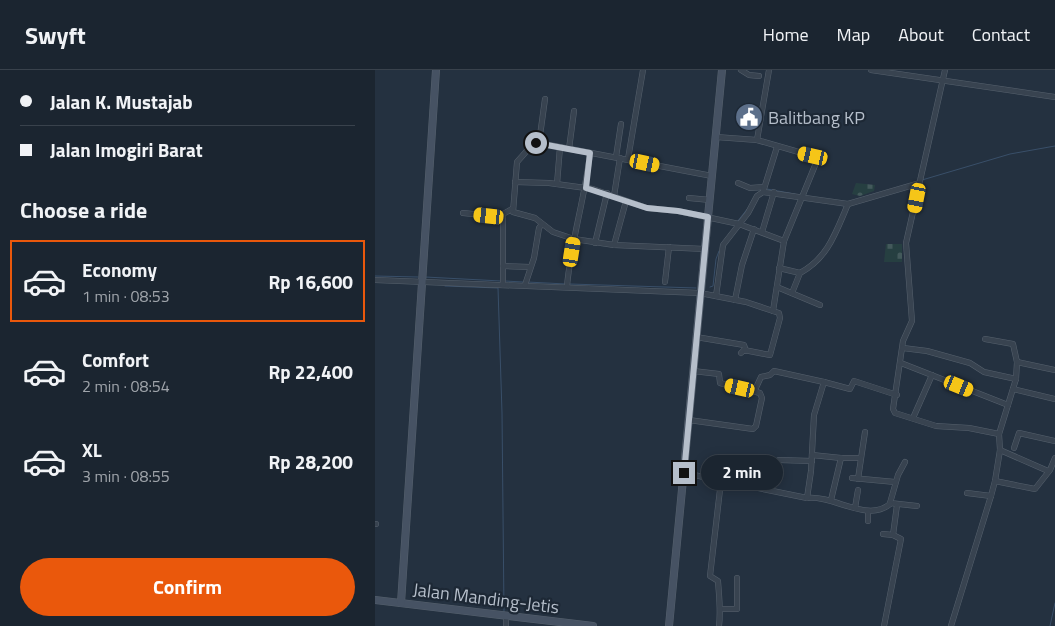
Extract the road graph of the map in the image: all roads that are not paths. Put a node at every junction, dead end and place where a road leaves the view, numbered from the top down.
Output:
1 (435, 70) edge
2 (643, 70) edge
3 (722, 70) edge
4 (741, 70) edge
5 (769, 70) edge
6 (871, 70) edge
7 (945, 70) edge
8 (879, 71) edge
9 (916, 73) edge
10 (759, 76) dead end
11 (944, 80) junction
12 (1055, 97) edge
13 (545, 99) dead end
14 (574, 111) dead end
15 (621, 124) dead end
16 (716, 137) junction
17 (757, 140) junction
18 (539, 143) junction
19 (777, 146) junction
20 (560, 147) junction
21 (569, 149) junction
22 (590, 153) junction
23 (618, 158) junction
24 (628, 159) junction
25 (712, 176) junction
26 (920, 181) junction
27 (515, 182) junction
28 (557, 184) junction
29 (737, 184) dead end
30 (586, 188) junction
31 (764, 189) junction
32 (773, 192) junction
33 (607, 193) junction
34 (614, 196) junction
35 (802, 196) junction
36 (689, 198) dead end
37 (710, 200) junction
38 (627, 201) junction
39 (848, 204) junction
40 (512, 209) junction
41 (463, 213) dead end
42 (503, 217) junction
43 (708, 217) junction
44 (737, 223) junction
45 (542, 224) junction
46 (754, 229) junction
47 (762, 232) junction
48 (574, 239) junction
49 (784, 241) junction
50 (595, 243) junction
51 (614, 245) junction
52 (669, 247) junction
53 (705, 249) junction
54 (503, 266) junction
55 (531, 267) junction
56 (779, 268) junction
57 (800, 273) junction
58 (422, 278) junction
59 (375, 280) edge
60 (503, 281) junction
61 (665, 282) dead end
62 (525, 283) junction
63 (568, 283) junction
64 (777, 288) junction
65 (700, 293) junction
66 (792, 293) junction
67 (716, 296) junction
68 (735, 300) junction
69 (820, 305) dead end
70 (773, 311) junction
71 (696, 337) junction
72 (985, 339) dead end
73 (903, 348) junction
74 (1017, 362) junction
75 (901, 363) junction
76 (693, 370) junction
77 (1055, 370) edge
78 (932, 374) junction
79 (1015, 379) junction
80 (824, 382) junction
81 (1013, 389) junction
82 (755, 392) junction
83 (897, 395) junction
84 (1055, 400) edge
85 (1008, 405) junction
86 (913, 418) junction
87 (689, 420) junction
88 (865, 432) dead end
89 (999, 434) junction
90 (1055, 441) edge
91 (1014, 448) dead end
92 (1000, 450) junction
93 (812, 455) junction
94 (841, 458) junction
95 (859, 458) junction
96 (1055, 458) edge
97 (779, 460) dead end
98 (812, 461) junction
99 (905, 462) dead end
100 (1049, 471) junction
101 (684, 473) junction
102 (858, 479) junction
103 (721, 481) junction
104 (995, 481) junction
105 (895, 482) junction
106 (967, 494) dead end
107 (991, 496) junction
108 (807, 498) junction
109 (831, 500) junction
110 (890, 504) junction
111 (897, 505) junction
112 (917, 506) dead end
113 (855, 508) junction
114 (868, 512) junction
115 (868, 521) dead end
116 (883, 534) dead end
117 (893, 536) junction
118 (737, 578) dead end
119 (375, 600) edge
120 (401, 604) junction
121 (721, 610) junction
122 (505, 615) junction
123 (506, 626) edge
124 (593, 626) edge
125 (669, 626) edge
126 (719, 626) edge
127 (884, 626) edge
128 (951, 626) edge

1 - 58 main road
2 - 24 street
3 - 16 main road
4 - 10 street
5 - 17 street
6 - 8 street
7 - 11 street
8 - 9 street
9 - 11 street
11 - 12 street
11 - 26 street
13 - 18 street
14 - 21 street
15 - 23 street
16 - 17 street
16 - 25 main road
17 - 19 street
18 - 20 street
18 - 27 street
19 - 31 street
19 - 35 street
20 - 21 street
20 - 28 street
21 - 22 street
22 - 23 street
22 - 30 street
23 - 24 street
23 - 34 street
24 - 25 street
25 - 37 main road
26 - 39 street
26 - 73 street
27 - 28 street
27 - 40 street
28 - 30 street
29 - 31 street
30 - 33 street
30 - 48 street
31 - 32 street
31 - 44 street
32 - 35 street
32 - 47 street
33 - 34 street
33 - 50 street
34 - 38 street
35 - 39 street
35 - 49 street
36 - 37 street
37 - 43 main road
38 - 43 street
38 - 51 street
39 - 57 street
40 - 42 street
40 - 45 street
41 - 42 street
42 - 54 street
43 - 44 street
43 - 53 main road
44 - 46 street
44 - 67 street
45 - 48 street
45 - 55 street
46 - 47 street
46 - 68 street
47 - 49 street
48 - 50 street
48 - 63 street
49 - 56 street
50 - 51 street
51 - 52 street
52 - 53 street
52 - 61 street
53 - 65 main road
54 - 55 street
54 - 60 street
55 - 62 street
56 - 57 street
56 - 64 street
57 - 66 street
58 - 59 street
58 - 60 street
58 - 120 main road
60 - 62 street
62 - 63 street
63 - 65 street
64 - 66 street
64 - 70 street
65 - 67 street
65 - 71 main road
66 - 69 street
67 - 68 street
68 - 70 street
70 - 71 street
71 - 76 main road
72 - 74 street
73 - 75 street
73 - 79 street
74 - 77 street
74 - 79 street
75 - 78 street
75 - 83 street
76 - 82 street
76 - 87 main road
78 - 85 street
78 - 86 street
79 - 81 street
80 - 82 street
80 - 83 street
80 - 93 street
81 - 84 street
81 - 85 street
82 - 87 street
83 - 86 street
85 - 89 street
86 - 89 street
87 - 101 main road
88 - 95 street
89 - 92 street
90 - 91 street
92 - 100 street
92 - 104 street
93 - 94 street
93 - 98 street
94 - 95 street
94 - 109 street
95 - 102 street
96 - 100 street
97 - 98 street
98 - 108 street
99 - 105 street
100 - 104 street
101 - 103 street
101 - 125 main road
102 - 105 street
102 - 113 street
103 - 108 street
103 - 121 street
104 - 107 street
105 - 110 street
106 - 107 street
107 - 128 street
108 - 109 street
109 - 113 street
110 - 111 street
110 - 114 street
111 - 112 street
111 - 117 street
113 - 114 street
114 - 115 street
116 - 117 street
117 - 127 street
118 - 121 street
119 - 120 main road, Jalan Manding-Jetis
120 - 122 main road, Jalan Manding-Jetis
121 - 126 street
122 - 123 street
122 - 124 main road, Jalan Manding-Jetis

